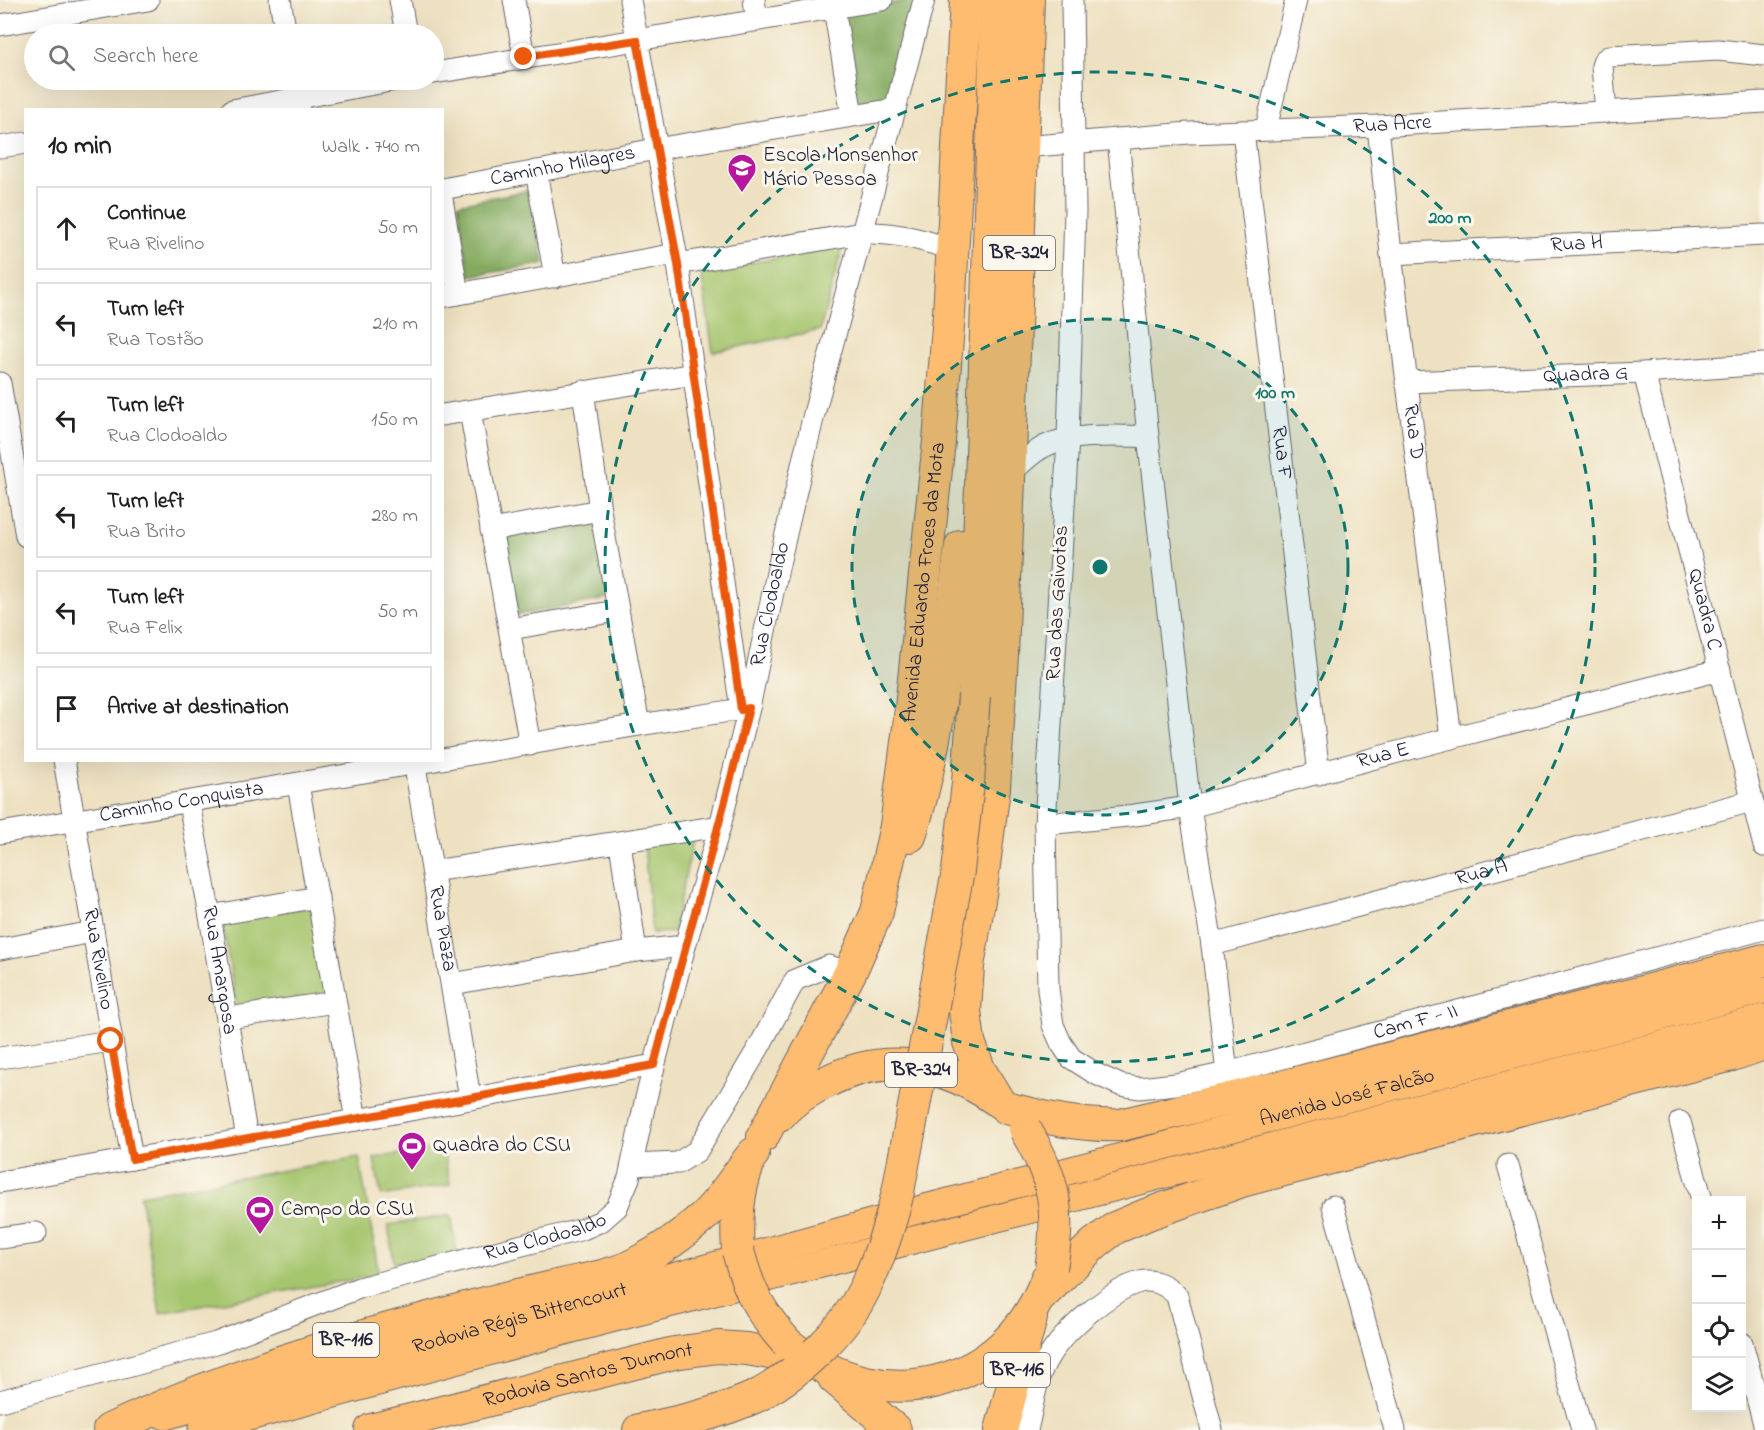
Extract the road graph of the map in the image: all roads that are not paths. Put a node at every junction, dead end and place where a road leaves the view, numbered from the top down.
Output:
1 (148, 0) edge
2 (280, 0) edge
3 (400, 0) edge
4 (514, 0) edge
5 (630, 0) edge
6 (882, 0) edge
7 (924, 0) edge
8 (966, 0) edge
9 (997, 0) edge
10 (1028, 0) edge
11 (1072, 0) edge
12 (1296, 0) edge
13 (834, 8) junction
14 (755, 9) edge
15 (284, 24) edge
16 (404, 24) edge
17 (0, 25) edge
18 (637, 40) junction
19 (1764, 55) edge
20 (524, 57) junction
21 (444, 71) edge
22 (334, 90) edge
23 (297, 96) edge
24 (1764, 102) edge
25 (241, 108) edge
26 (895, 109) junction
27 (1606, 112) junction
28 (852, 115) junction
29 (1378, 126) junction
30 (1266, 129) junction
31 (1243, 131) junction
32 (1118, 139) junction
33 (24, 143) edge
34 (1074, 143) junction
35 (0, 147) edge
36 (1023, 147) junction
37 (656, 149) junction
38 (536, 171) junction
39 (444, 189) edge
40 (444, 223) edge
41 (862, 233) junction
42 (1764, 235) edge
43 (953, 250) junction
44 (1391, 254) junction
45 (677, 259) junction
46 (555, 277) junction
47 (450, 295) edge
48 (1764, 364) edge
49 (1644, 373) junction
50 (694, 374) junction
51 (983, 378) junction
52 (1406, 382) junction
53 (0, 383) edge
54 (583, 391) junction
55 (470, 411) junction
56 (444, 415) edge
57 (1148, 436) junction
58 (1068, 439) junction
59 (1008, 475) junction
60 (14, 489) edge
61 (600, 510) junction
62 (24, 528) edge
63 (491, 530) junction
64 (617, 611) junction
65 (510, 629) junction
66 (1720, 670) junction
67 (745, 709) junction
68 (639, 725) junction
69 (1450, 738) junction
70 (530, 745) junction
71 (444, 759) edge
72 (64, 762) edge
73 (415, 762) edge
74 (1319, 774) junction
75 (298, 784) junction
76 (1752, 801) junction
77 (189, 803) junction
78 (1190, 807) junction
79 (75, 821) junction
80 (1046, 824) junction
81 (720, 826) junction
82 (0, 833) edge
83 (620, 843) junction
84 (1764, 846) edge
85 (433, 871) junction
86 (318, 897) junction
87 (877, 912) junction
88 (210, 916) junction
89 (1764, 929) edge
90 (93, 932) junction
91 (685, 945) junction
92 (1212, 945) junction
93 (0, 949) edge
94 (636, 951) junction
95 (1764, 960) edge
96 (850, 973) junction
97 (452, 984) junction
98 (1764, 990) edge
99 (335, 1002) junction
100 (228, 1018) junction
101 (1764, 1018) edge
102 (111, 1041) junction
103 (1764, 1044) edge
104 (0, 1056) edge
105 (1071, 1058) joint
106 (654, 1065) junction
107 (1227, 1073) junction
108 (470, 1098) junction
109 (1010, 1113) junction
110 (356, 1120) junction
111 (1680, 1122) dead end
112 (247, 1139) junction
113 (758, 1145) junction
114 (132, 1159) junction
115 (632, 1165) junction
116 (1508, 1165) dead end
117 (0, 1182) edge
118 (1701, 1196) edge
119 (1333, 1206) dead end
120 (929, 1207) joint
121 (36, 1233) dead end
122 (942, 1233) joint
123 (0, 1238) edge
124 (1042, 1291) junction
125 (806, 1357) junction
126 (1746, 1358) edge
127 (0, 1401) edge
128 (1764, 1424) edge
129 (110, 1430) edge
130 (202, 1430) edge
131 (371, 1430) edge
132 (639, 1430) edge
133 (895, 1430) edge
134 (1001, 1430) edge
135 (1027, 1430) edge
136 (1212, 1430) edge
137 (1395, 1430) edge
138 (1582, 1430) edge

1 - 17 street
2 - 15 street
3 - 16 street
4 - 20 street
5 - 18 street
6 - 13 street
7 - 26 street, Rua Clodoaldo
8 - 43 highway, Avenida Eduardo Froes da Mota
9 - 51 highway, BR-324
10 - 36 highway, Avenida Eduardo Froes da Mota / BR-324
11 - 34 street, Rua das Gaivotas
12 - 30 street
13 - 14 street
13 - 28 street
14 - 18 street
18 - 20 street
18 - 37 street
19 - 27 street
20 - 21 street
22 - 23 street
23 - 25 street
24 - 27 street, Rua Acre
26 - 28 street, Caminho Milagres
26 - 41 street, Rua Clodoaldo
27 - 29 street, Rua Acre
28 - 37 street, Caminho Milagres
29 - 30 street, Rua Acre
29 - 44 street, Rua D
30 - 31 street, Rua Acre
31 - 32 street, Rua Acre
31 - 74 street, Rua F
32 - 34 street, Rua Acre
32 - 57 street
33 - 35 street
34 - 36 street, Rua Acre
34 - 58 street, Rua das Gaivotas
36 - 59 highway, Avenida Eduardo Froes da Mota / BR-324
37 - 38 street, Caminho Milagres
37 - 45 street
38 - 39 street, Caminho Milagres
38 - 46 street
40 - 47 street
41 - 43 street
41 - 45 street
41 - 67 street, Rua Clodoaldo
42 - 44 street, Rua H
43 - 87 highway, Avenida Eduardo Froes da Mota
44 - 52 street, Rua D
45 - 46 street
45 - 50 street
46 - 47 street
48 - 49 street, Quadra G
49 - 52 street, Quadra G
49 - 66 street, Quadra C
50 - 54 street
50 - 67 street
51 - 87 highway, BR-324
51 - 132 highway, BR-324, bridge
52 - 69 street, Rua D
53 - 60 street
54 - 55 street
54 - 61 street
55 - 56 street
55 - 63 street
57 - 58 street
57 - 78 street
58 - 59 street
58 - 80 street, Rua das Gaivotas
59 - 109 highway, Avenida Eduardo Froes da Mota / BR-324
60 - 62 street
61 - 63 street
61 - 64 street
63 - 65 street
64 - 65 street
64 - 68 street
65 - 70 street
66 - 69 street, Rua E
66 - 76 street, Quadra C
67 - 68 street
67 - 81 street, Rua Clodoaldo
68 - 70 street
69 - 74 street, Rua E
70 - 71 street
72 - 79 street, Rua Rivelino
73 - 75 street, Caminho Conquista
73 - 85 street, Rua Piaza
74 - 78 street, Rua E
75 - 77 street, Caminho Conquista
75 - 86 street
76 - 84 street, Quadra C
76 - 92 street, Rua A
77 - 79 street, Caminho Conquista
77 - 88 street, Rua Amargosa
78 - 80 street, Rua E
78 - 92 street
79 - 82 street, Caminho Conquista
79 - 90 street, Rua Rivelino
80 - 105 street, Rua das Gaivotas
81 - 83 street
81 - 91 street, Rua Clodoaldo
83 - 85 street
83 - 94 street
85 - 97 street, Rua Piaza
86 - 88 street
86 - 99 street
87 - 96 highway, Avenida Eduardo Froes da Mota / BR-324
88 - 100 street, Rua Amargosa
89 - 107 street, Cam F - II
90 - 93 street
90 - 102 street, Rua Rivelino
91 - 94 street
91 - 106 street, Rua Clodoaldo
92 - 107 street
94 - 97 street
95 - 109 highway
96 - 113 highway, Avenida Eduardo Froes da Mota / BR-324
96 - 115 street
97 - 108 street, Rua Piaza
98 - 120 main road, Avenida José Falcão
99 - 100 street
99 - 110 street
100 - 112 street, Rua Amargosa
101 - 122 main road, Avenida José Falcão
102 - 104 street
102 - 114 street, Rua Rivelino
103 - 124 highway
105 - 107 street, Cam F - II
106 - 108 street
106 - 115 street, Rua Clodoaldo
108 - 110 street
109 - 113 highway, Avenida Eduardo Froes da Mota
109 - 124 highway, Avenida Eduardo Froes da Mota, bridge
110 - 112 street
111 - 118 street
112 - 114 street
113 - 125 highway, Avenida Eduardo Froes da Mota, bridge
113 - 129 highway, BR-116
114 - 117 street
115 - 127 street, Rua Clodoaldo
116 - 138 street
119 - 137 street
120 - 129 main road, Rodovia Régis Bittencourt / BR-116
121 - 123 street
122 - 130 main road, Rodovia Régis Bittencourt / BR-116
124 - 125 highway, Avenida Eduardo Froes da Mota
124 - 134 highway, Avenida Eduardo Froes da Mota / BR-116
125 - 131 highway, Rodovia Santos Dumont
125 - 133 highway, Avenida Eduardo Froes da Mota
126 - 128 street
135 - 136 street

